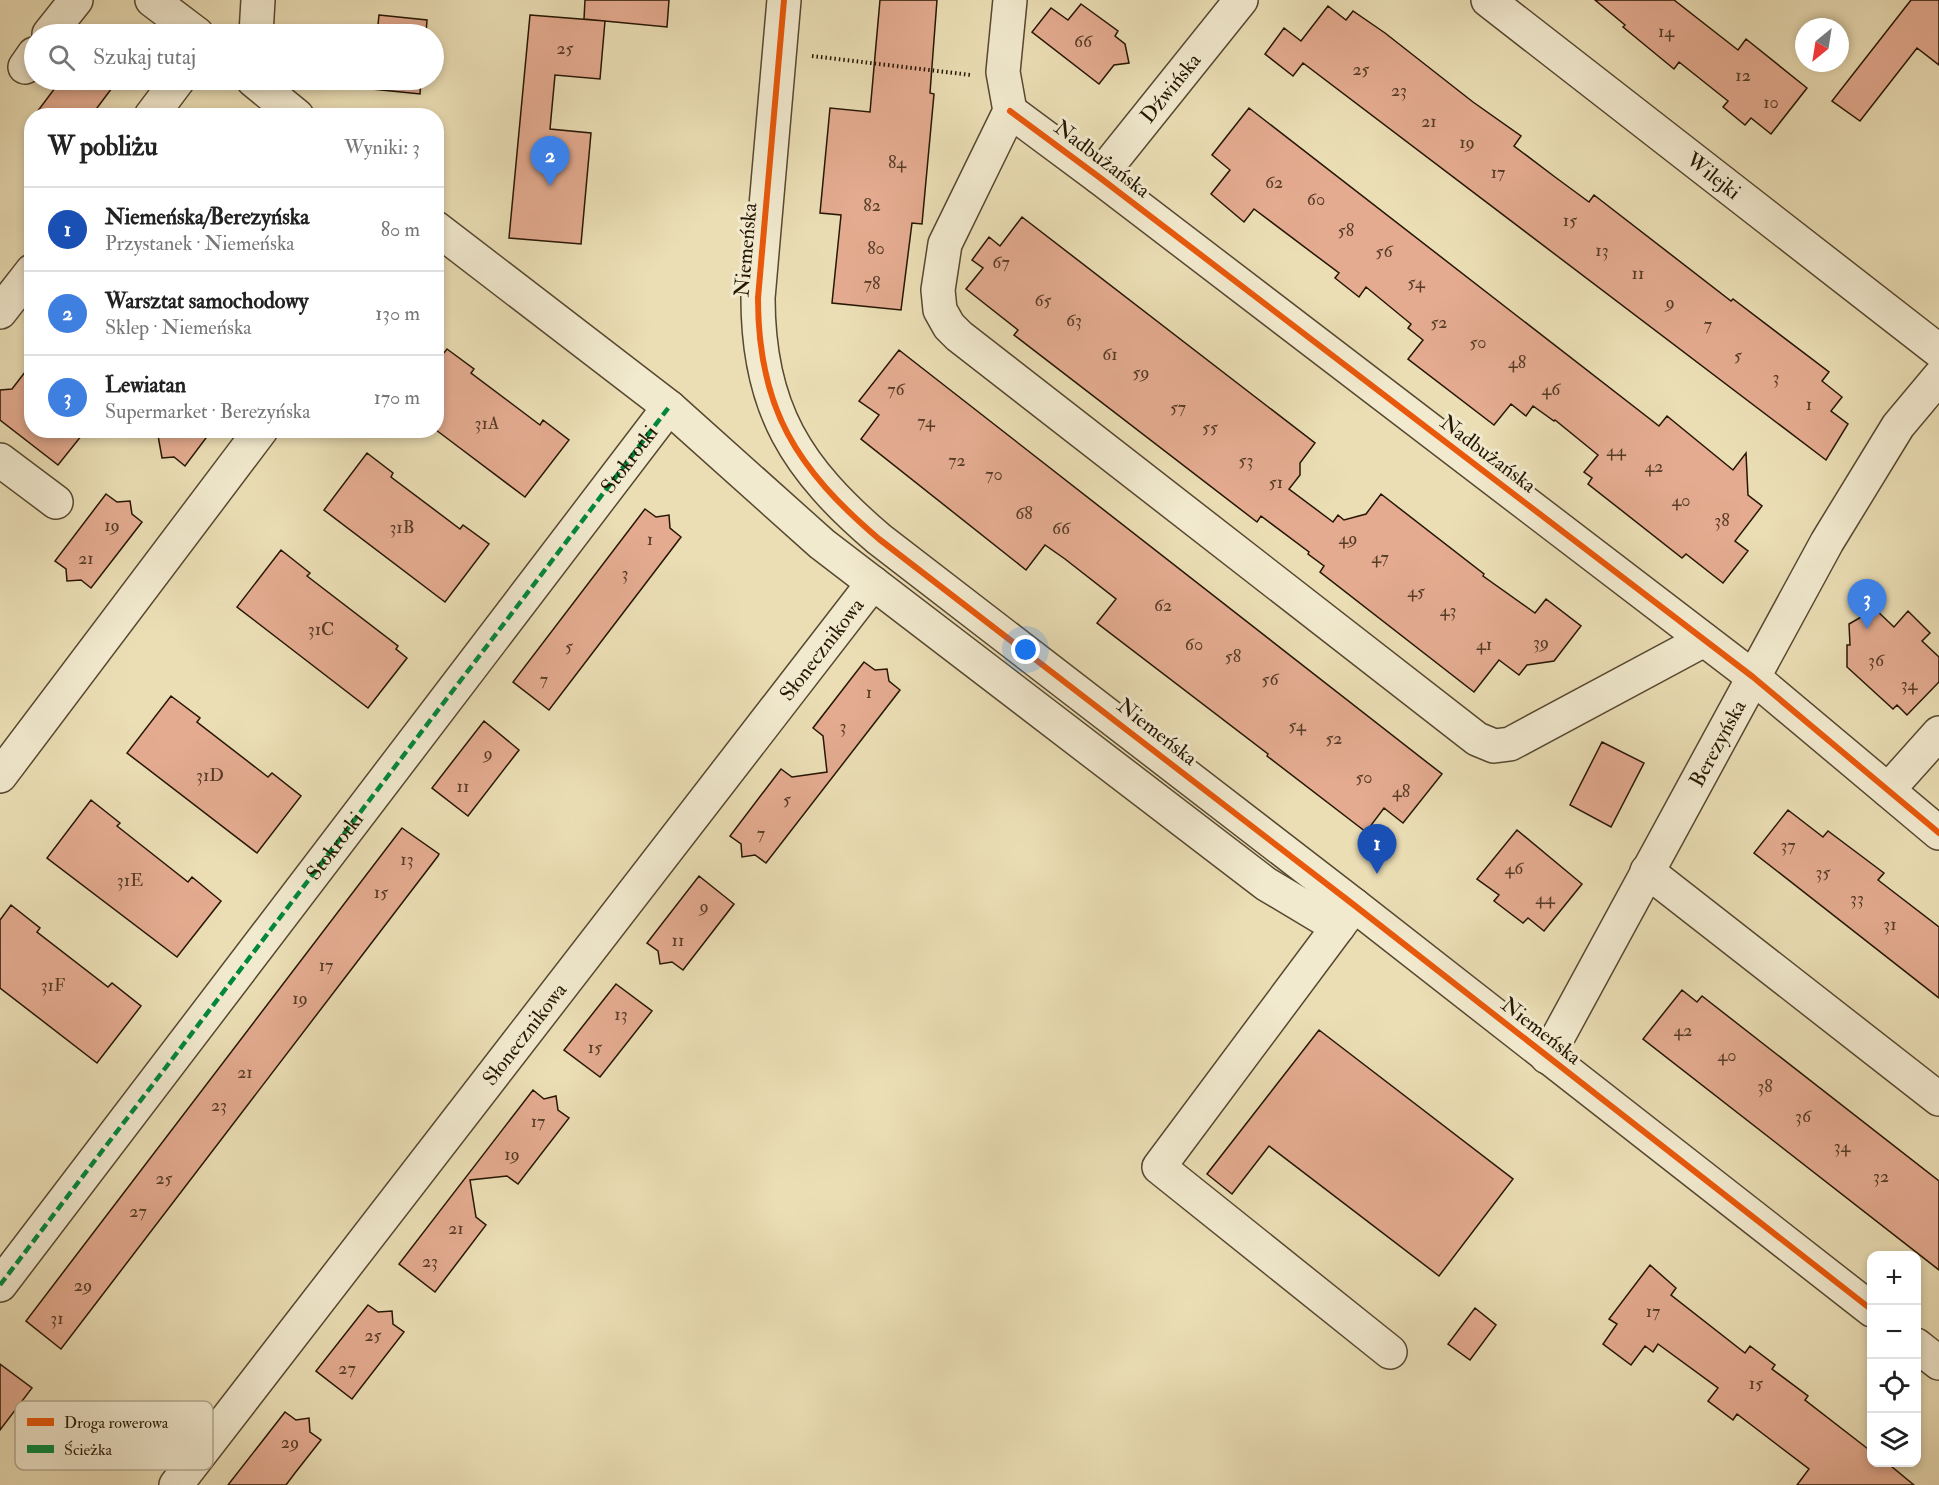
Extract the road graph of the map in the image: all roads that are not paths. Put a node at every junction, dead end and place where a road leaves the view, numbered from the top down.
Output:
1 (76, 0) edge
2 (152, 0) edge
3 (258, 0) edge
4 (784, 0) edge
5 (1010, 0) edge
6 (1241, 0) edge
7 (1488, 0) edge
8 (58, 24) edge
9 (183, 24) edge
10 (257, 24) edge
11 (170, 90) edge
12 (265, 90) edge
13 (157, 108) edge
14 (287, 108) edge
15 (1010, 111) junction
16 (1099, 177) junction
17 (444, 234) edge
18 (1939, 351) edge
19 (1939, 377) edge
20 (669, 407) junction
21 (255, 438) edge
22 (0, 460) edge
23 (56, 502) dead end
24 (873, 583) junction
25 (1704, 640) junction
26 (1753, 677) junction
27 (1939, 733) edge
28 (0, 776) edge
29 (1888, 790) junction
30 (1939, 833) edge
31 (1647, 872) junction
32 (1346, 916) junction
33 (1547, 1057) junction
34 (1939, 1099) edge
35 (0, 1285) edge
36 (1867, 1306) edge
37 (1921, 1348) edge
38 (1390, 1352) dead end
39 (1939, 1363) edge
40 (213, 1437) edge
41 (188, 1470) edge
42 (176, 1485) edge

1 - 8 street
2 - 9 street
3 - 10 street
4 - 32 street, Niemeńska
5 - 15 street
6 - 16 street, Dźwińska
7 - 18 street, Wilejki
11 - 13 street
12 - 14 street
15 - 16 street, Nadbużańska
15 - 25 street
16 - 25 street, Nadbużańska
17 - 20 street, Niemeńska
19 - 26 street, Berezyńska
20 - 24 street, Niemeńska
20 - 35 street, Stokrotki
21 - 28 street
22 - 23 street
24 - 32 street, Niemeńska
24 - 40 street, Słonecznikowa
25 - 26 street, Nadbużańska
26 - 29 street, Nadbużańska
26 - 31 street, Berezyńska
27 - 29 street
29 - 30 street, Nadbużańska
31 - 33 street, Berezyńska
31 - 34 street
32 - 33 street, Niemeńska
32 - 38 street
33 - 36 street, Niemeńska
37 - 39 street
41 - 42 street, Słonecznikowa

